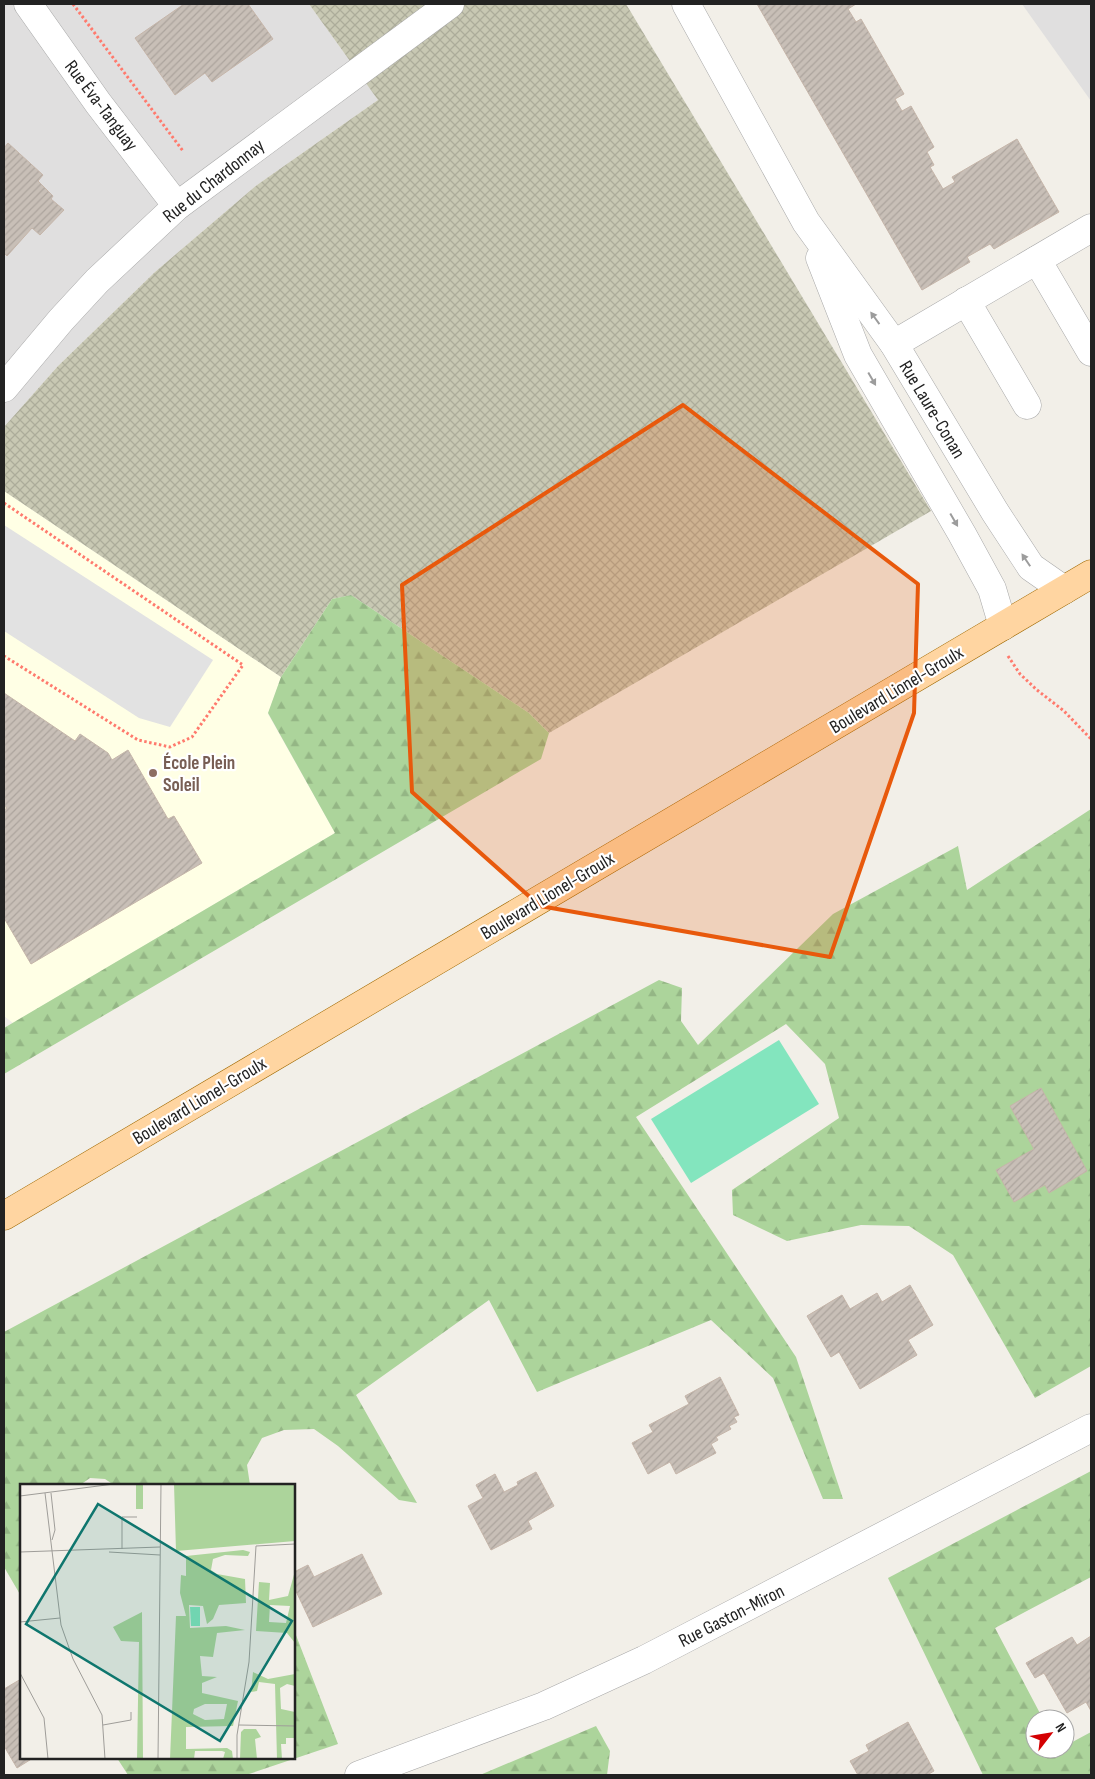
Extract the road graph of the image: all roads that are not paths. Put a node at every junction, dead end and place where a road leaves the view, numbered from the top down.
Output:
1 (28, 4) edge
2 (450, 4) edge
3 (686, 4) edge
4 (177, 206) junction
5 (806, 222) junction
6 (1091, 228) edge
7 (1037, 260) junction
8 (966, 301) junction
9 (894, 344) junction
10 (1091, 352) edge
11 (4, 388) edge
12 (1027, 405) dead end
13 (1091, 574) edge
14 (1064, 590) junction
15 (1003, 626) junction
16 (4, 1216) edge
17 (1091, 1428) edge
18 (359, 1775) edge

1 - 4 street, Rue Éva-Tanguay
2 - 4 street, Rue du Chardonnay
3 - 5 street, Rue Laure-Conan
4 - 11 street, Rue du Chardonnay
9 -> 5 street, Rue Laure-Conan
5 -> 15 street, Rue Laure-Conan
6 - 7 street
7 - 8 street
7 - 10 street
8 - 9 street
8 - 12 street
14 -> 9 street, Rue Laure-Conan
13 - 14 main road, Boulevard Lionel-Groulx
14 - 15 main road, Boulevard Lionel-Groulx
15 - 16 main road, Boulevard Lionel-Groulx
17 - 18 street, Rue Gaston-Miron

